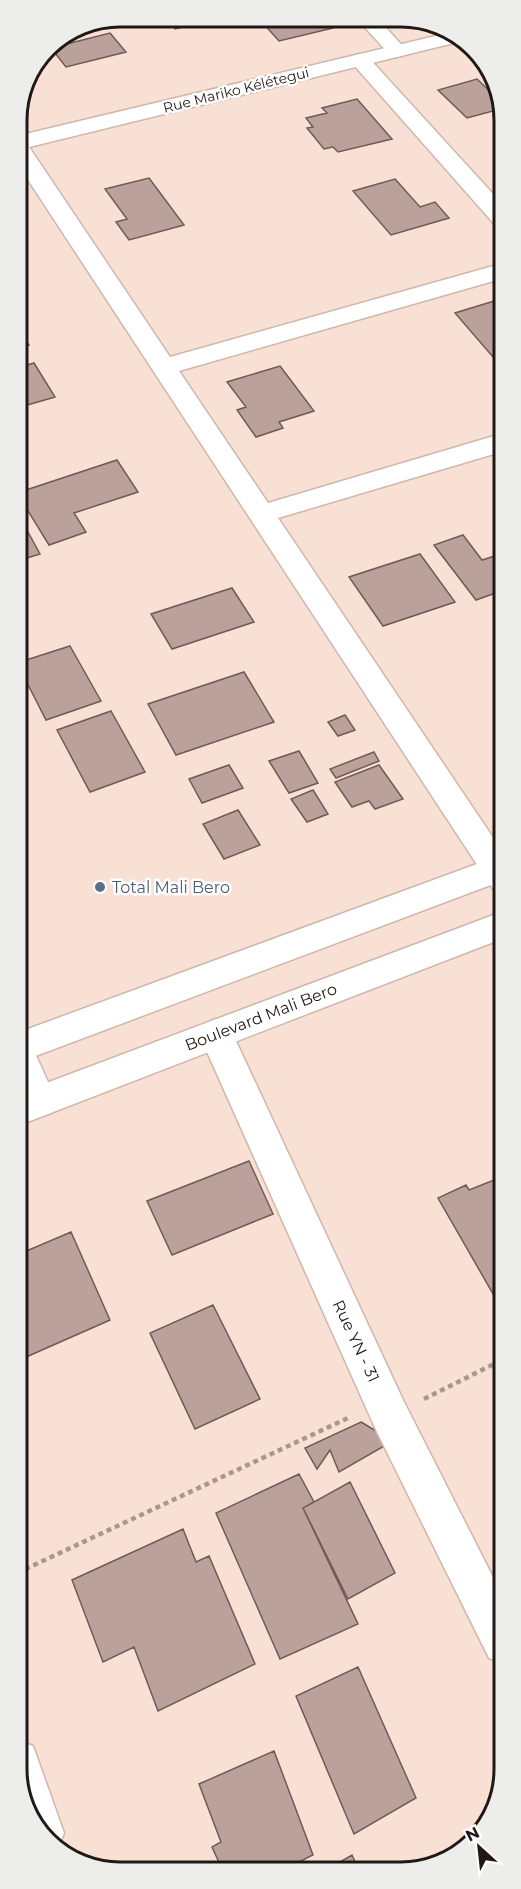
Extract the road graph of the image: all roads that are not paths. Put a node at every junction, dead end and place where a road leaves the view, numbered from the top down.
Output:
1 (375, 27) edge
2 (446, 39) edge
3 (397, 51) junction
4 (360, 60) junction
5 (27, 143) edge
6 (27, 160) edge
7 (494, 209) edge
8 (494, 273) edge
9 (163, 367) junction
10 (494, 445) edge
11 (261, 514) junction
12 (494, 860) edge
13 (494, 875) edge
14 (494, 928) edge
15 (216, 1034) junction
16 (27, 1046) edge
17 (28, 1106) edge
18 (494, 1623) edge

1 - 3 street
2 - 3 street, Rue Mariko Kélétegui
3 - 4 street, Rue Mariko Kélétegui
4 - 5 street, Rue Mariko Kélétegui
4 - 7 street
6 - 9 street
8 - 9 street
9 - 11 street
10 - 11 street
11 - 12 street
13 - 16 street
14 - 15 street, Boulevard Mali Bero
15 - 17 street, Boulevard Mali Bero
15 - 18 street, Rue YN - 31

